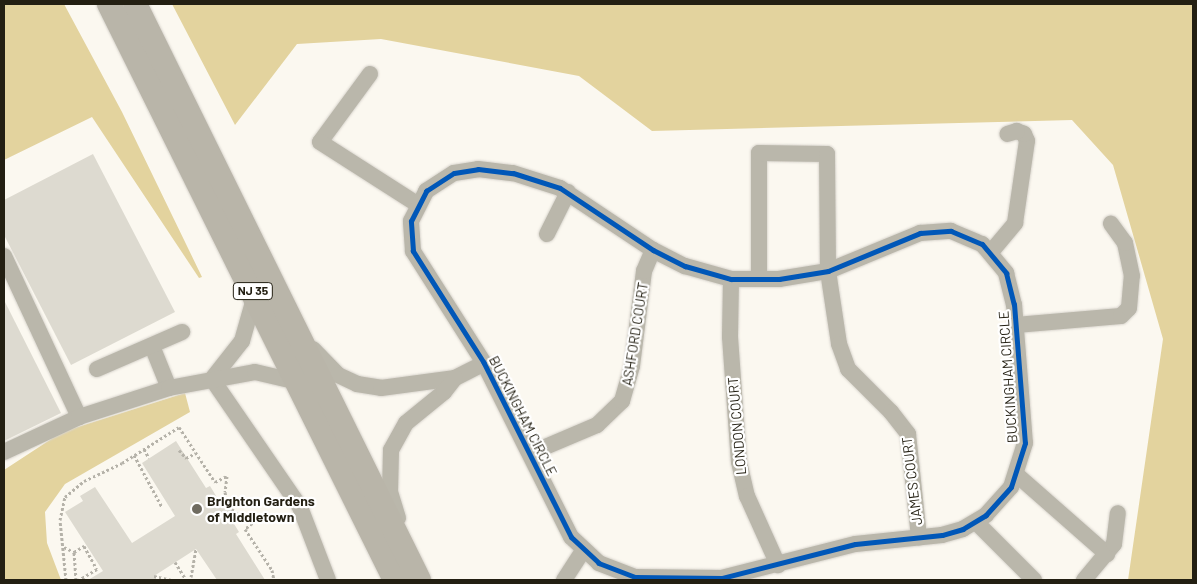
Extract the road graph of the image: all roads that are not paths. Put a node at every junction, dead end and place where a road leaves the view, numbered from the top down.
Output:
1 (109, 4) edge
2 (135, 4) edge
3 (370, 74) dead end
4 (1007, 134) dead end
5 (568, 192) junction
6 (417, 204) junction
7 (1111, 224) dead end
8 (547, 234) dead end
9 (653, 250) junction
10 (991, 252) junction
11 (4, 256) edge
12 (828, 271) junction
13 (732, 279) junction
14 (759, 279) junction
15 (255, 295) junction
16 (290, 317) junction
17 (1016, 325) junction
18 (182, 332) dead end
19 (152, 346) junction
20 (484, 363) junction
21 (97, 369) dead end
22 (455, 378) junction
23 (212, 379) junction
24 (298, 382) junction
25 (169, 388) junction
26 (79, 416) junction
27 (4, 452) edge
28 (531, 453) junction
29 (1017, 475) junction
30 (1118, 513) dead end
31 (976, 522) junction
32 (919, 537) junction
33 (377, 543) junction
34 (582, 551) junction
35 (1107, 554) junction
36 (778, 565) junction
37 (409, 576) edge
38 (328, 580) edge
39 (387, 580) edge
40 (564, 580) edge
41 (1034, 580) edge
42 (1084, 580) edge

1 - 15 highway, NJ 35
2 - 16 highway, NJ 35
3 - 6 street
4 - 10 street
5 - 6 street, BUCKINGHAM CIRCLE
5 - 8 street
5 - 9 street, BUCKINGHAM CIRCLE
6 - 20 street, BUCKINGHAM CIRCLE
7 - 17 street
9 - 13 street, BUCKINGHAM CIRCLE
9 - 28 street, ASHFORD COURT
10 - 12 street, BUCKINGHAM CIRCLE
10 - 17 street, BUCKINGHAM CIRCLE
11 - 26 street
12 - 14 street, BUCKINGHAM CIRCLE
12 - 14 street, JAMES COURT
12 - 32 street, JAMES COURT
13 - 14 street, BUCKINGHAM CIRCLE
13 - 36 street, LONDON COURT
15 - 23 street
15 - 24 highway, NJ 35
16 - 22 street, BUCKINGHAM CIRCLE
16 - 37 highway, NJ 35
17 - 29 street, BUCKINGHAM CIRCLE
18 - 19 street
19 - 21 street
19 - 25 street
20 - 22 street, BUCKINGHAM CIRCLE
20 - 28 street, BUCKINGHAM CIRCLE
22 - 37 street, BUCKINGHAM CIRCLE
23 - 24 street
23 - 25 street
23 - 38 street
24 - 33 highway, NJ 35
25 - 26 street
26 - 27 street
28 - 34 street, BUCKINGHAM CIRCLE
29 - 31 street, BUCKINGHAM CIRCLE
29 - 35 street
30 - 35 street
31 - 32 street, BUCKINGHAM CIRCLE
31 - 41 street
32 - 36 street, BUCKINGHAM CIRCLE
33 - 37 highway, NJ 35
33 - 39 highway
34 - 36 street, BUCKINGHAM CIRCLE
34 - 40 street
35 - 42 street

